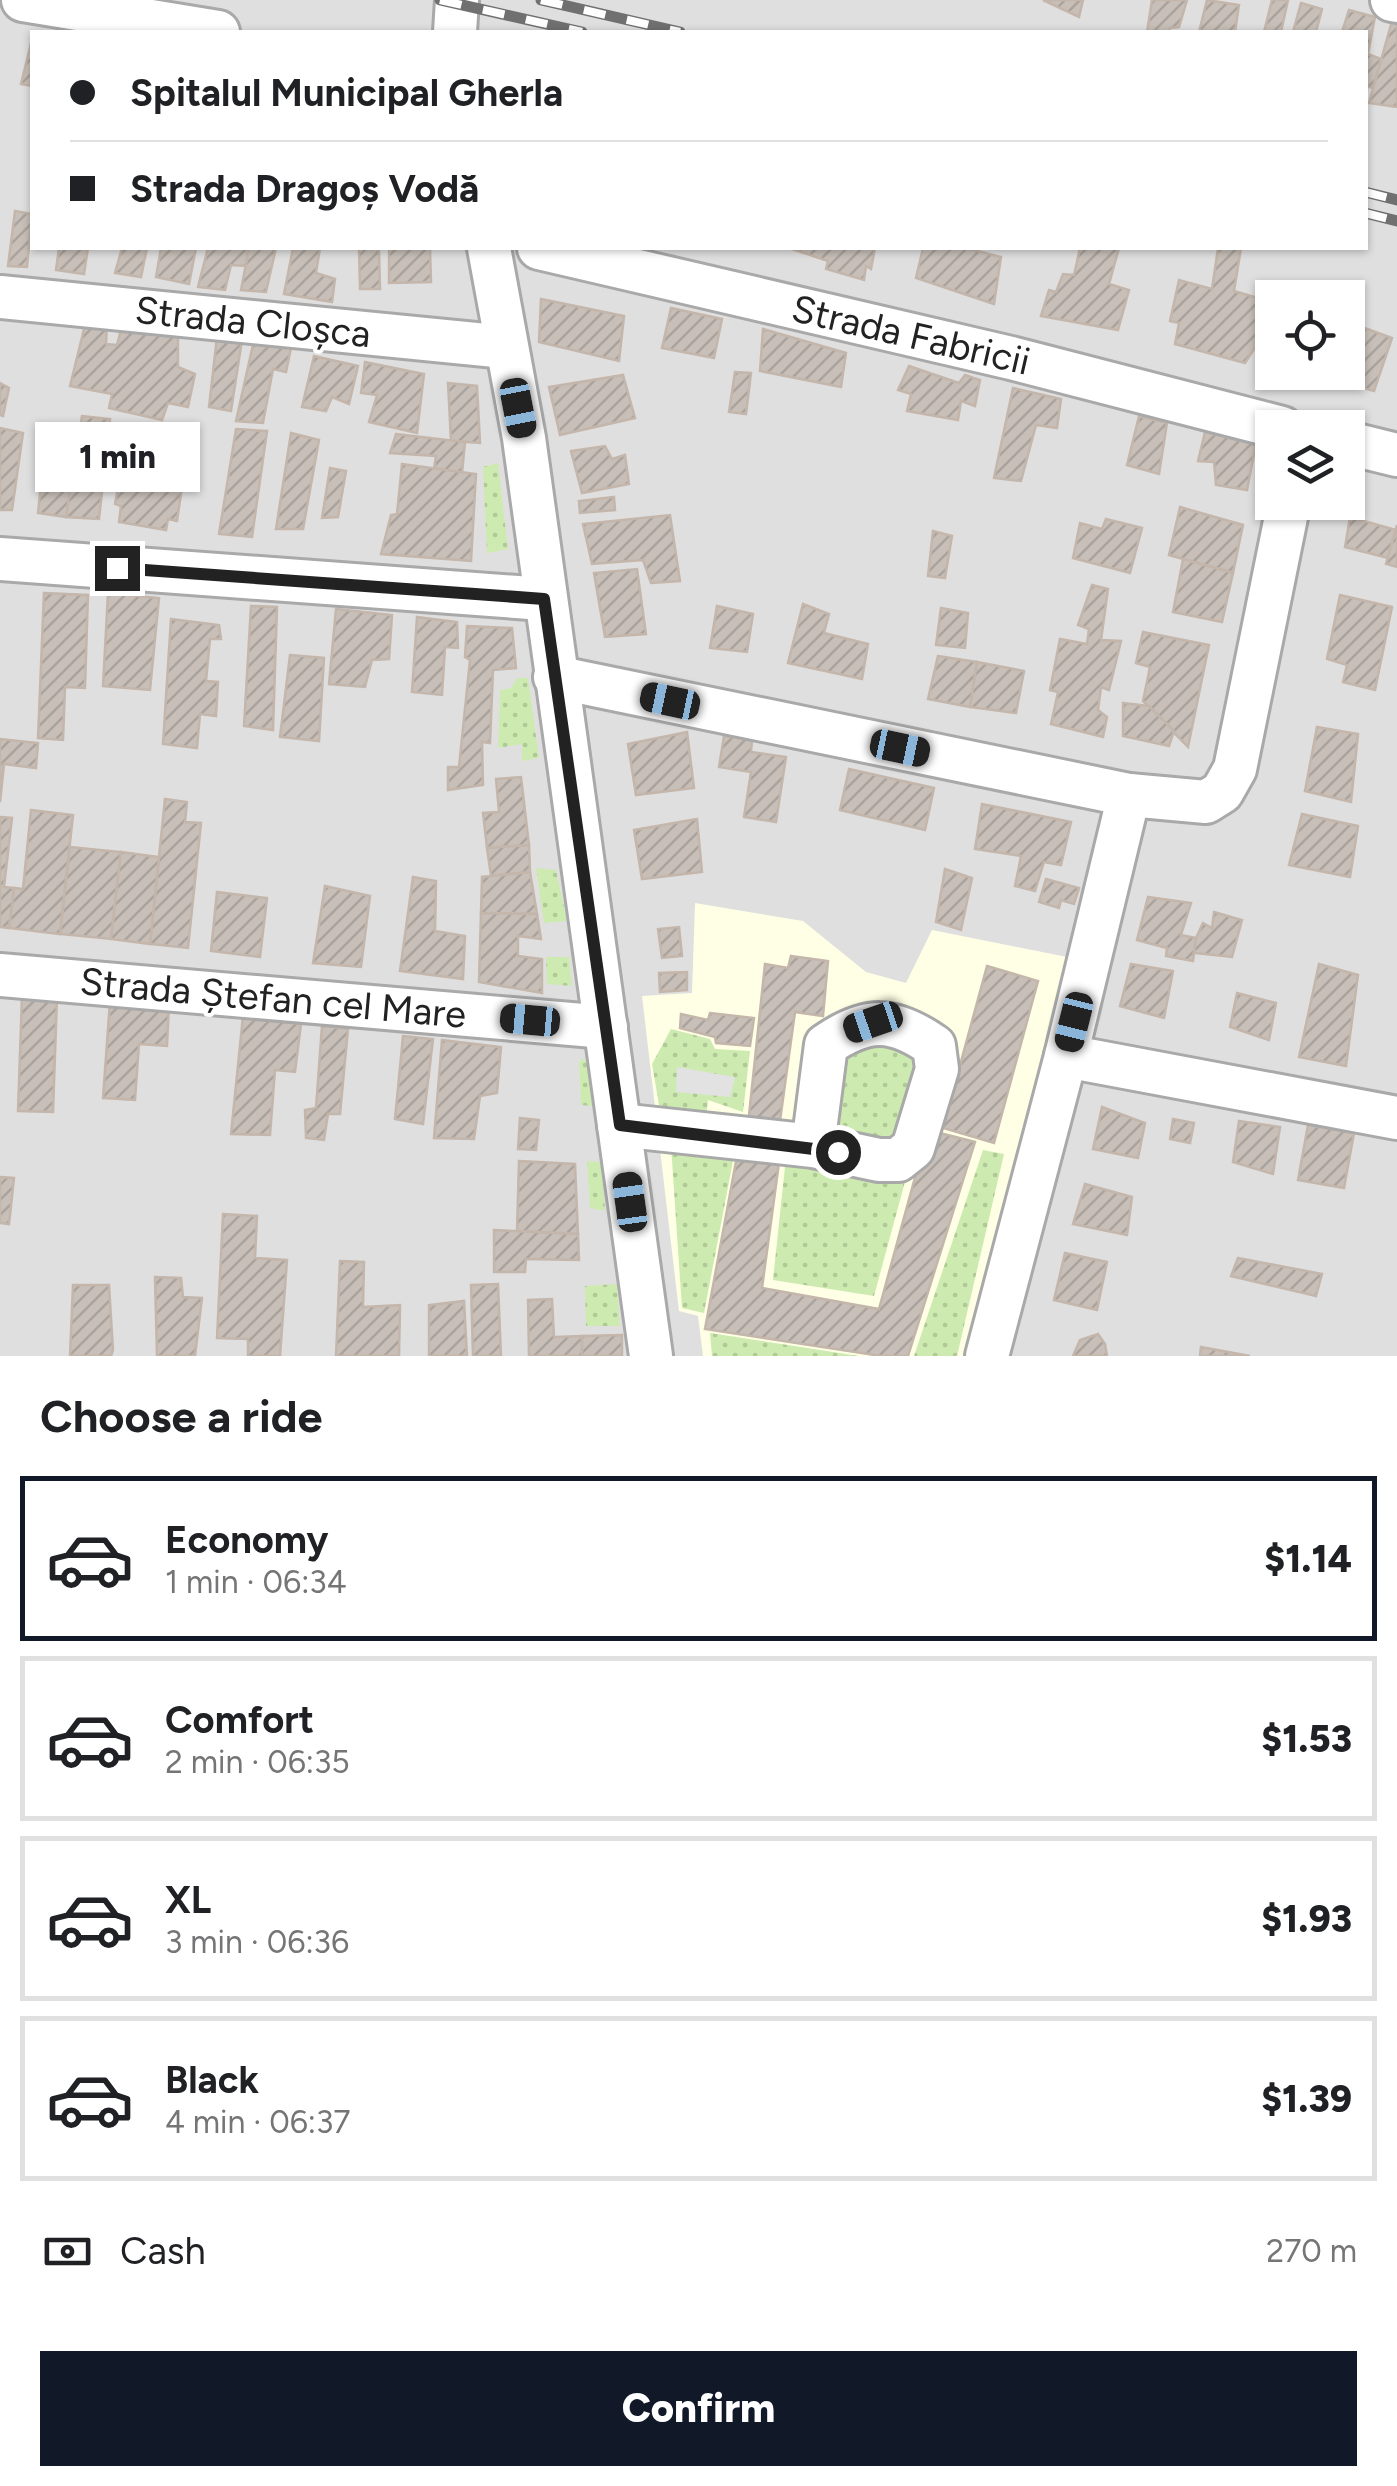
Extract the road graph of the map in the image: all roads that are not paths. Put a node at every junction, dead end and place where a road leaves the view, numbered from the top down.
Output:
1 (23, 0) edge
2 (456, 0) edge
3 (206, 30) edge
4 (455, 30) edge
5 (489, 250) edge
6 (548, 250) edge
7 (0, 297) edge
8 (506, 347) junction
9 (1255, 421) edge
10 (1365, 447) edge
11 (1397, 455) edge
12 (1285, 520) edge
13 (0, 559) edge
14 (544, 599) junction
15 (555, 677) junction
16 (1129, 795) junction
17 (0, 975) edge
18 (606, 1027) junction
19 (1066, 1056) junction
20 (1397, 1118) edge
21 (620, 1125) junction
22 (813, 1146) dead end
23 (651, 1356) edge
24 (987, 1356) edge

1 - 3 street
2 - 4 street
5 - 8 street
6 - 9 street, Strada Fabricii
7 - 8 street, Strada Cloșca
8 - 14 street
10 - 11 street
12 - 16 street
13 - 14 street
14 - 15 street
15 - 16 street
15 - 18 street
16 - 19 street
17 - 18 street, Strada Ștefan cel Mare
18 - 21 street
19 - 20 street
19 - 24 street
21 - 22 street
21 - 23 street

